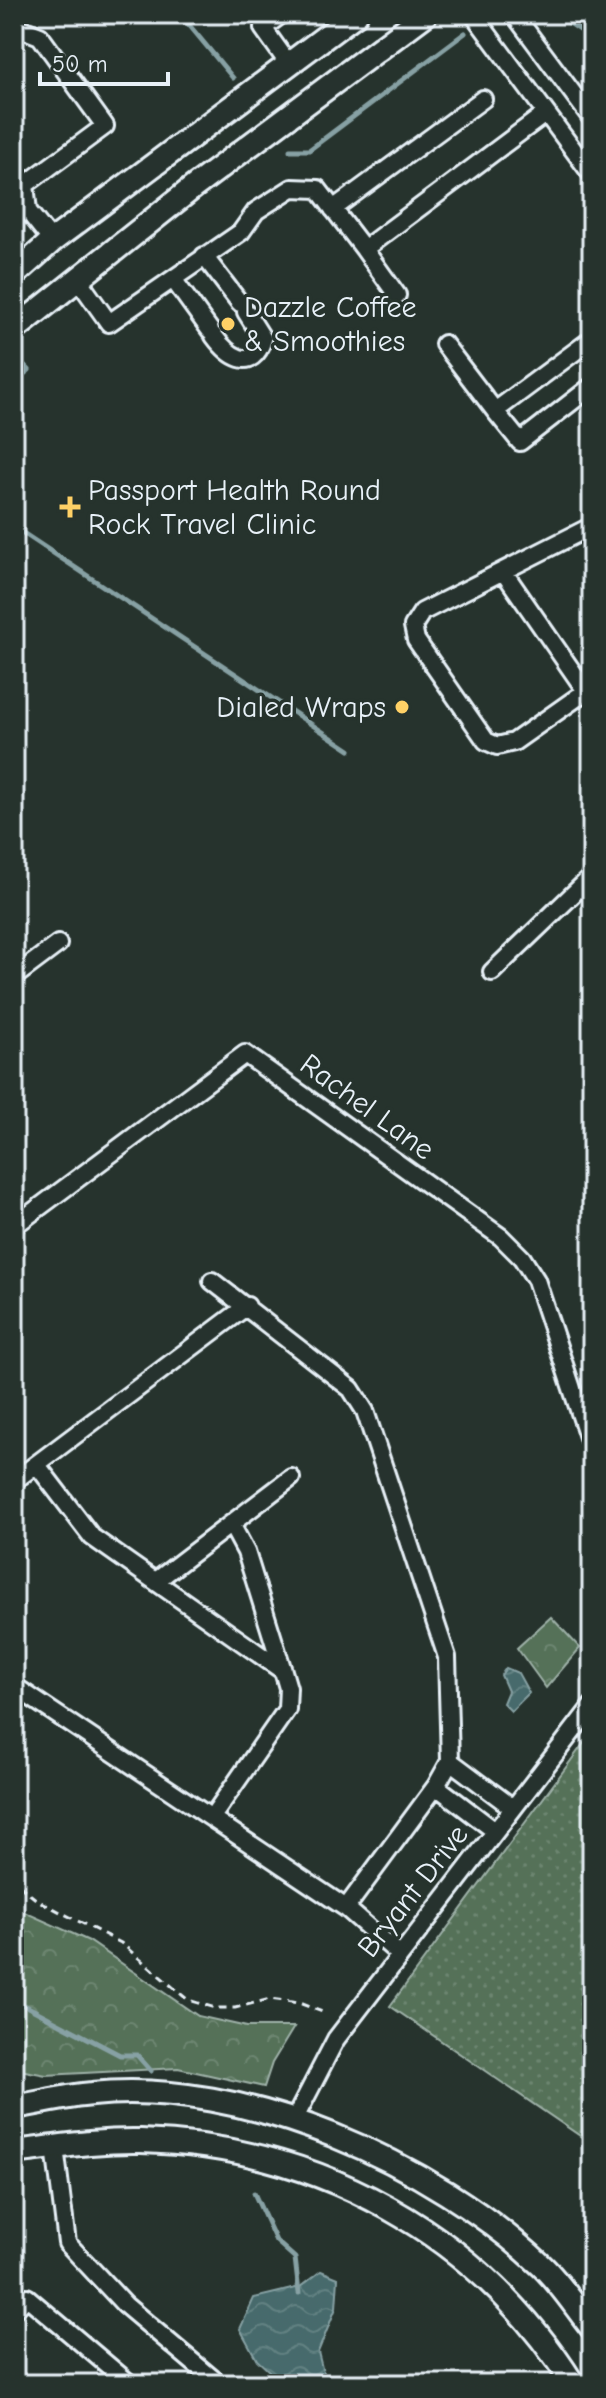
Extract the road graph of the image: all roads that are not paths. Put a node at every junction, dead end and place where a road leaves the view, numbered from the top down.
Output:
1 (282, 14) edge
2 (356, 14) edge
3 (426, 14) edge
4 (473, 14) edge
5 (514, 14) edge
6 (263, 21) edge
7 (14, 35) edge
8 (288, 63) junction
9 (483, 99) dead end
10 (546, 113) junction
11 (592, 119) edge
12 (14, 170) edge
13 (592, 175) edge
14 (25, 185) junction
15 (333, 209) junction
16 (52, 241) junction
17 (364, 249) junction
18 (204, 256) junction
19 (14, 275) edge
20 (77, 278) junction
21 (173, 279) junction
22 (397, 295) dead end
23 (14, 330) edge
24 (592, 339) edge
25 (444, 344) dead end
26 (592, 386) edge
27 (495, 411) junction
28 (592, 526) edge
29 (503, 571) junction
30 (589, 689) edge
31 (592, 876) edge
32 (58, 944) dead end
33 (492, 972) dead end
34 (14, 977) edge
35 (14, 1226) edge
36 (212, 1281) dead end
37 (247, 1306) junction
38 (592, 1449) edge
39 (37, 1465) junction
40 (291, 1478) dead end
41 (14, 1481) edge
42 (231, 1524) junction
43 (156, 1581) junction
44 (283, 1671) junction
45 (14, 1686) edge
46 (592, 1706) edge
47 (450, 1761) junction
48 (436, 1786) junction
49 (513, 1808) junction
50 (212, 1817) junction
51 (495, 1831) junction
52 (346, 1908) junction
53 (400, 1955) junction
54 (14, 2107) edge
55 (294, 2120) junction
56 (55, 2147) junction
57 (14, 2152) edge
58 (14, 2310) edge
59 (592, 2328) edge
60 (130, 2384) edge
61 (219, 2384) edge
62 (573, 2384) edge

1 - 6 street
2 - 8 main road
3 - 20 main road
4 - 10 street
5 - 11 street
6 - 8 street
7 - 14 street
8 - 16 main road
9 - 15 street
10 - 13 street
10 - 17 street
12 - 14 street
14 - 16 street
15 - 17 street
15 - 18 street
16 - 19 main road
17 - 22 street
18 - 21 street
18 - 21 street
20 - 21 street
20 - 23 main road
24 - 27 street
25 - 27 street
26 - 27 street
28 - 29 street
29 - 30 street
29 - 30 street
31 - 33 street
32 - 34 street
35 - 38 street, Rachel Lane
36 - 37 street
37 - 39 street
37 - 47 street
39 - 41 street
39 - 43 street
40 - 42 street
42 - 43 street
42 - 44 street
43 - 44 street
44 - 50 street
45 - 50 street
46 - 49 street, Bryant Drive
47 - 48 street
47 - 49 street
48 - 51 street
48 - 52 street
49 - 51 street, Bryant Drive
50 - 52 street
51 - 53 street, Bryant Drive
52 - 53 street
53 - 55 street, Bryant Drive
54 - 55 main road
55 - 59 main road
56 - 57 main road
56 - 61 street
56 - 62 main road
58 - 60 street

